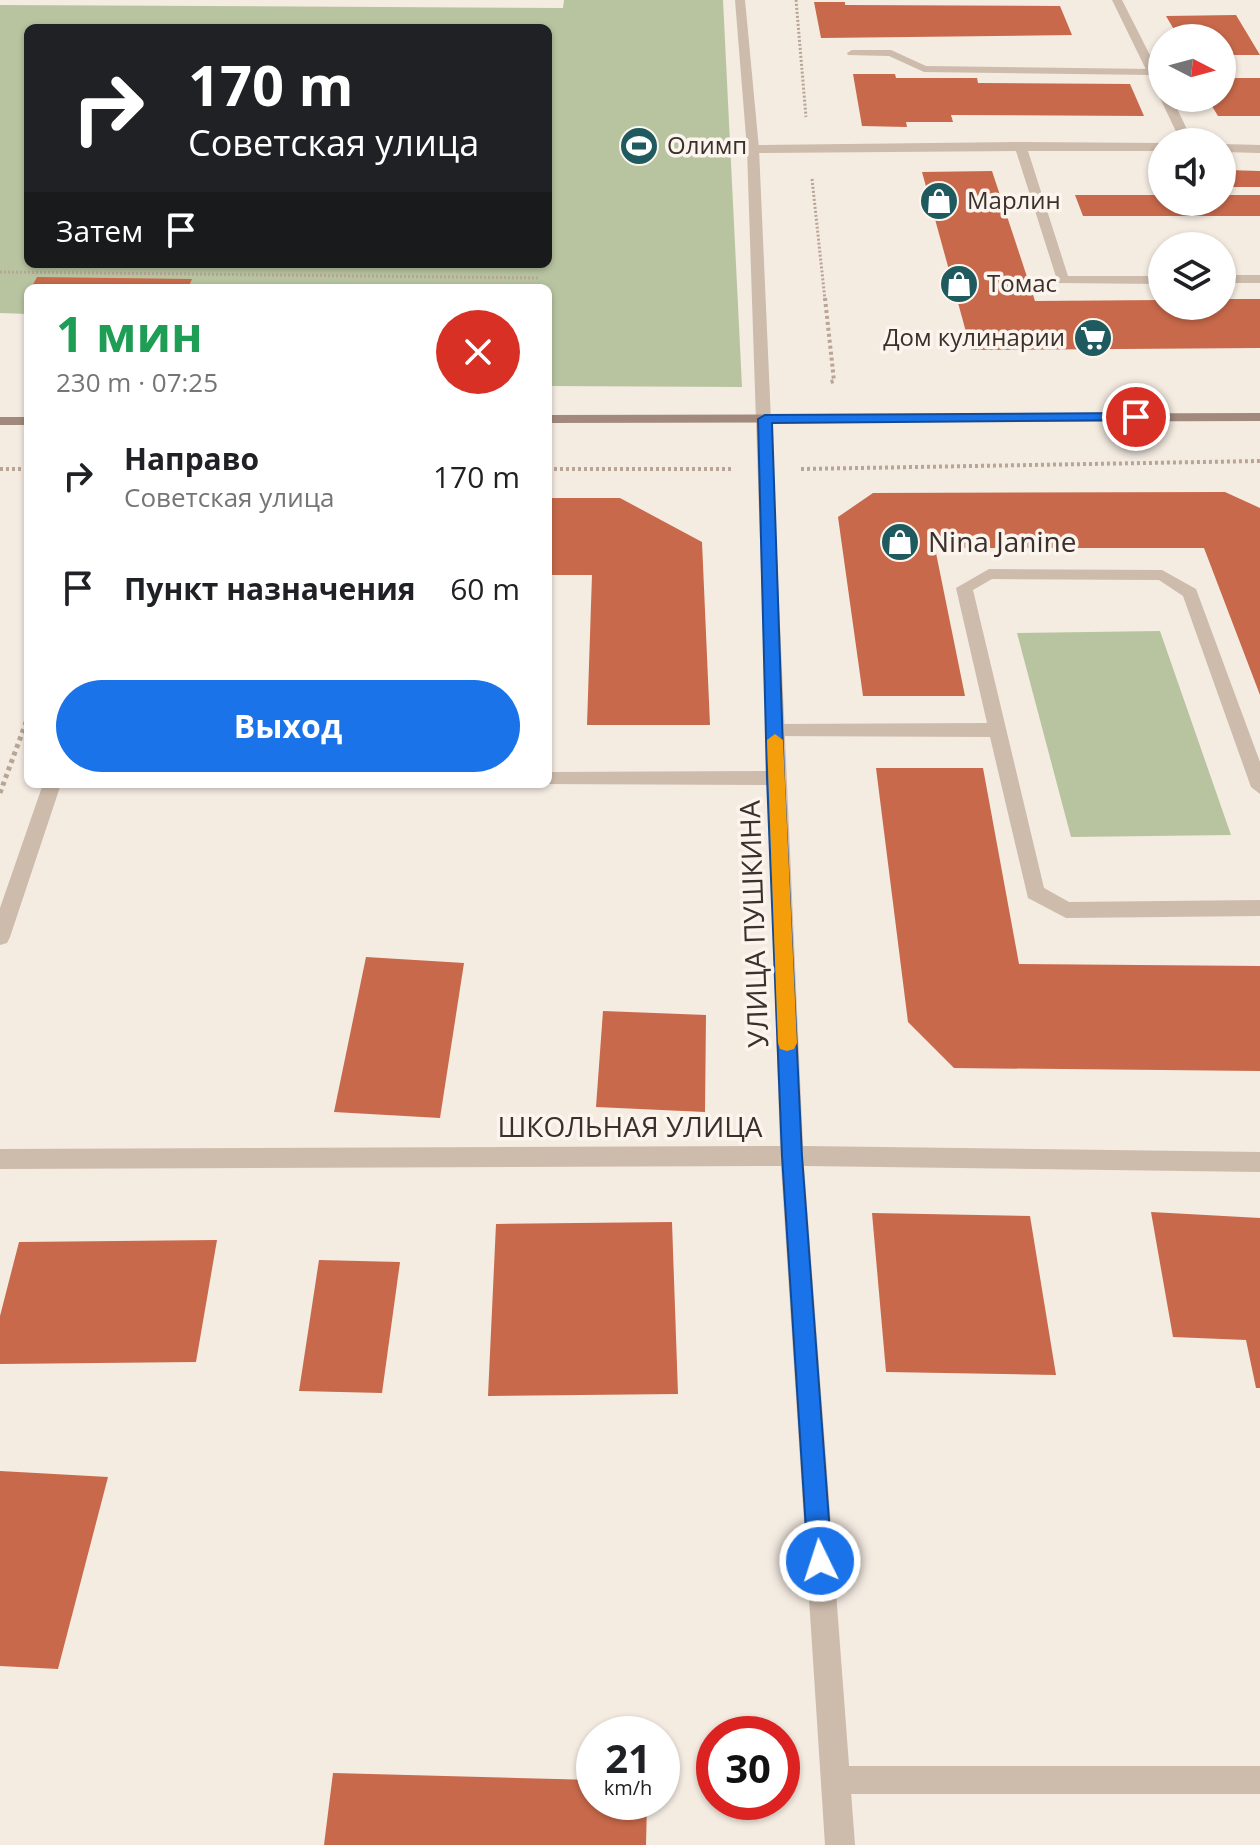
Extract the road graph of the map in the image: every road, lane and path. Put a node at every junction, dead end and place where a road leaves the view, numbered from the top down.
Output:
1 (740, 0) edge
2 (796, 0) edge
3 (1117, 0) edge
4 (852, 53) dead end
5 (1148, 62) edge
6 (1148, 72) edge
7 (1020, 146) junction
8 (1148, 147) edge
9 (809, 148) junction
10 (1236, 148) edge
11 (753, 149) junction
12 (1260, 149) edge
13 (0, 273) edge
14 (540, 278) dead end
15 (1236, 279) edge
16 (1260, 279) edge
17 (1148, 280) edge
18 (834, 381) dead end
19 (1260, 417) edge
20 (552, 419) edge
21 (765, 419) junction
22 (0, 421) edge
23 (24, 421) edge
24 (1260, 461) edge
25 (0, 469) edge
26 (24, 469) edge
27 (552, 469) edge
28 (767, 469) junction
29 (24, 728) edge
30 (1238, 729) junction
31 (1260, 729) edge
32 (997, 730) junction
33 (775, 731) junction
34 (776, 778) junction
35 (552, 779) edge
36 (1260, 787) edge
37 (51, 788) edge
38 (0, 793) edge
39 (1260, 908) edge
40 (0, 937) edge
41 (792, 1156) junction
42 (0, 1159) edge
43 (1260, 1162) edge
44 (835, 1780) junction
45 (1260, 1780) edge
46 (840, 1845) edge

1 - 11 street, УЛИЦА ПУШКИНА
2 - 9 path
3 - 5 street
4 - 6 street
7 - 8 street
7 - 9 street
7 - 17 street
9 - 11 street
9 - 18 path
10 - 12 street
11 - 21 street, УЛИЦА ПУШКИНА
13 - 14 path
15 - 16 street
19 - 21 main road
20 - 21 main road
21 - 28 street, УЛИЦА ПУШКИНА
22 - 23 main road
24 - 28 path
25 - 26 path
27 - 28 path
28 - 33 street, УЛИЦА ПУШКИНА
29 - 38 path
30 - 31 street
30 - 32 street
30 - 36 street
32 - 33 street
32 - 39 street
33 - 34 street, УЛИЦА ПУШКИНА
34 - 35 street
34 - 41 street, УЛИЦА ПУШКИНА
37 - 40 street
41 - 42 street, ШКОЛЬНАЯ УЛИЦА
41 - 43 street, ШКОЛЬНАЯ УЛИЦА
41 - 44 street, УЛИЦА ПУШКИНА
44 - 45 street
44 - 46 street, УЛИЦА ПУШКИНА

